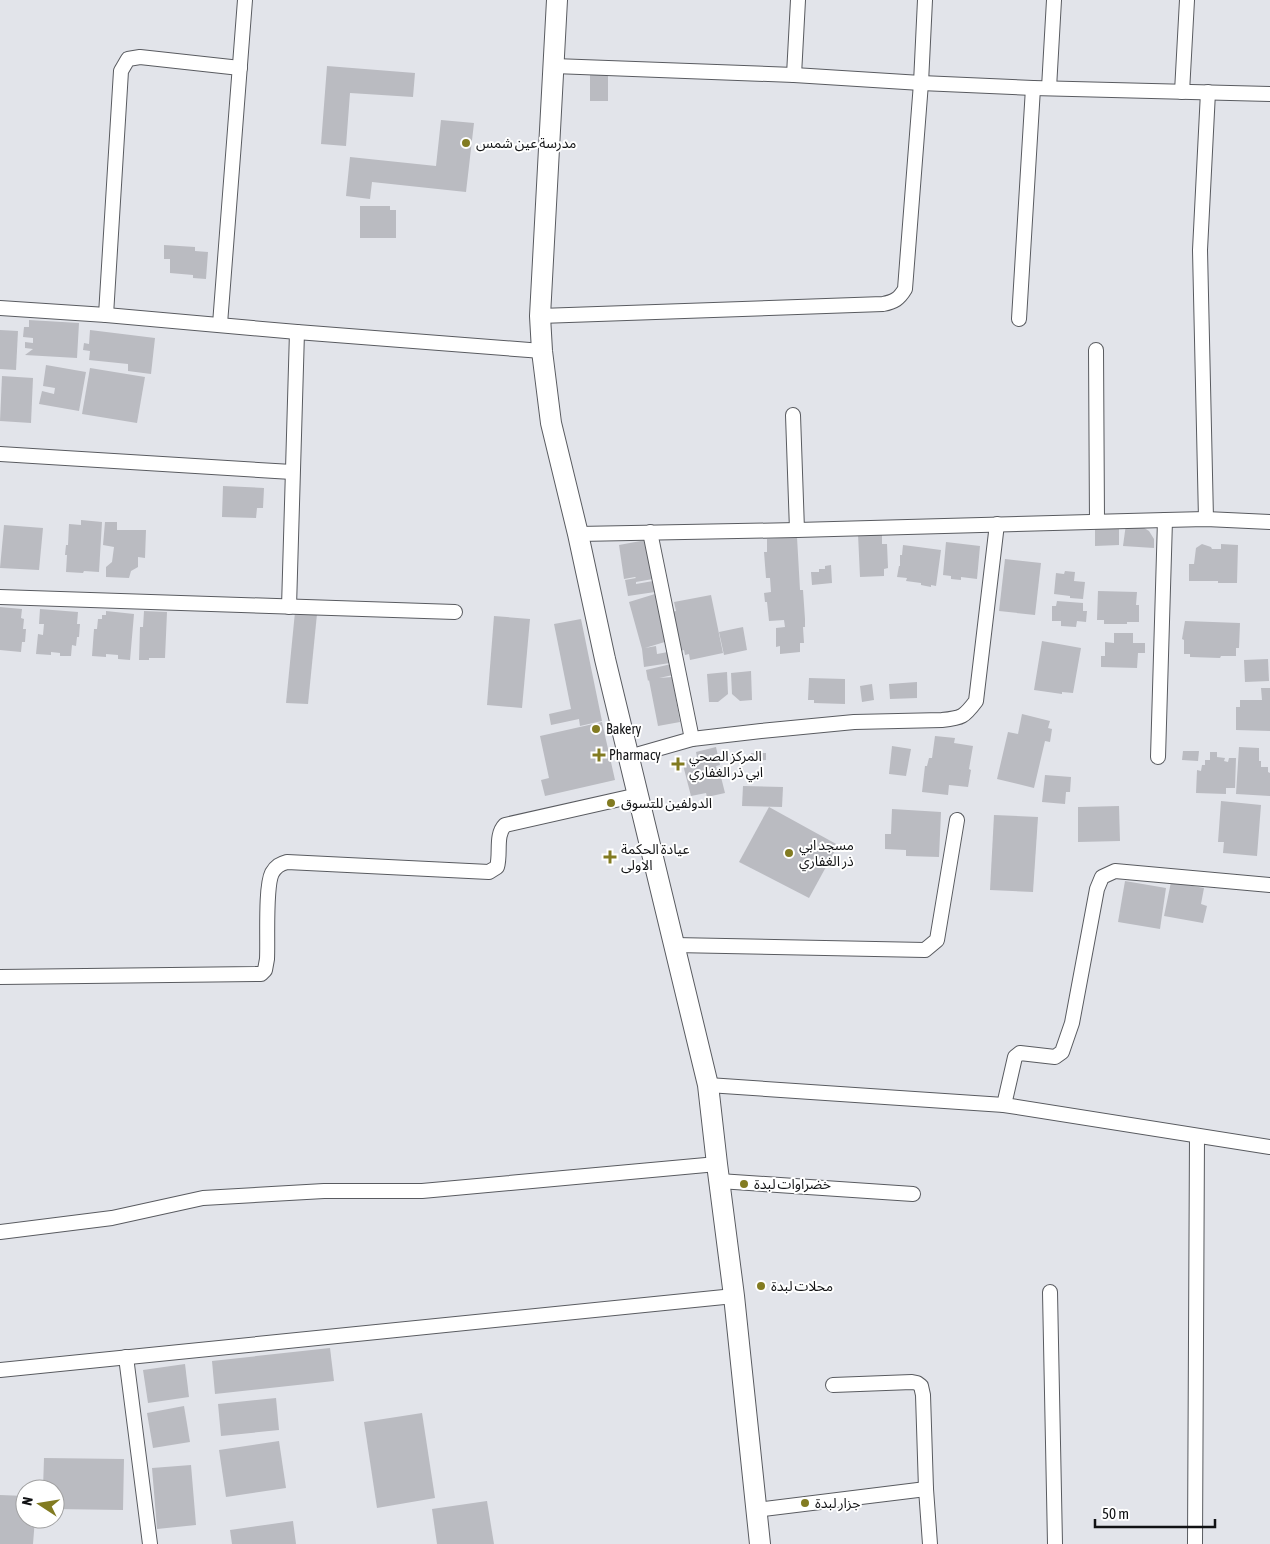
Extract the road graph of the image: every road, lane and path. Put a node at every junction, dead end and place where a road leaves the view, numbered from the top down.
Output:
1 (245, 0) edge
2 (557, 0) edge
3 (798, 0) edge
4 (925, 0) edge
5 (1054, 0) edge
6 (1188, 0) edge
7 (554, 66) junction
8 (240, 68) junction
9 (794, 75) junction
10 (921, 83) junction
11 (1033, 88) junction
12 (1049, 88) junction
13 (1182, 92) junction
14 (1208, 92) junction
15 (1270, 94) edge
16 (0, 308) edge
17 (106, 315) junction
18 (540, 316) junction
19 (1019, 319) dead end
20 (220, 324) junction
21 (297, 332) junction
22 (1096, 350) dead end
23 (542, 351) junction
24 (793, 415) dead end
25 (0, 454) edge
26 (292, 472) junction
27 (1165, 520) junction
28 (1206, 520) junction
29 (1097, 521) junction
30 (1270, 522) edge
31 (997, 524) junction
32 (797, 530) junction
33 (650, 532) junction
34 (578, 534) junction
35 (0, 597) edge
36 (288, 607) junction
37 (455, 612) dead end
38 (692, 739) junction
39 (628, 756) junction
40 (1158, 757) dead end
41 (638, 795) junction
42 (956, 820) dead end
43 (1270, 885) edge
44 (674, 946) junction
45 (0, 977) edge
46 (708, 1085) junction
47 (1004, 1105) junction
48 (1197, 1136) junction
49 (1270, 1147) edge
50 (718, 1172) junction
51 (913, 1194) dead end
52 (0, 1232) edge
53 (1050, 1292) dead end
54 (734, 1296) junction
55 (126, 1357) junction
56 (0, 1370) edge
57 (832, 1385) dead end
58 (926, 1489) junction
59 (756, 1510) junction
60 (150, 1544) edge
61 (760, 1544) edge
62 (930, 1544) edge
63 (1055, 1544) edge
64 (1195, 1544) edge

1 - 8 street
2 - 7 street
3 - 9 street
4 - 10 street
5 - 12 street
6 - 13 street
7 - 9 street
7 - 18 street
8 - 17 street
8 - 20 street
9 - 10 street
10 - 11 street
10 - 18 street
11 - 12 street
11 - 19 street
12 - 13 street
13 - 14 street
14 - 15 street
14 - 28 street
16 - 17 street
17 - 20 street
18 - 23 street
20 - 21 street
21 - 23 street
21 - 26 street
22 - 29 street
23 - 34 street
24 - 32 street
25 - 26 street
26 - 36 street
27 - 28 street
27 - 29 street
27 - 40 street
28 - 30 street
29 - 31 street
31 - 32 street
31 - 38 street
32 - 33 street
33 - 34 street
33 - 38 street
34 - 39 street
35 - 36 street
36 - 37 street
38 - 39 street
39 - 41 street
41 - 44 street
41 - 45 street
42 - 44 street
43 - 47 street
44 - 46 street
46 - 47 street
46 - 50 street
47 - 48 street
48 - 49 street
48 - 64 street
50 - 51 street
50 - 52 street
50 - 54 street
53 - 63 street
54 - 55 street
54 - 59 street
55 - 56 street
55 - 60 street
57 - 58 street
58 - 59 street
58 - 62 street
59 - 61 street

